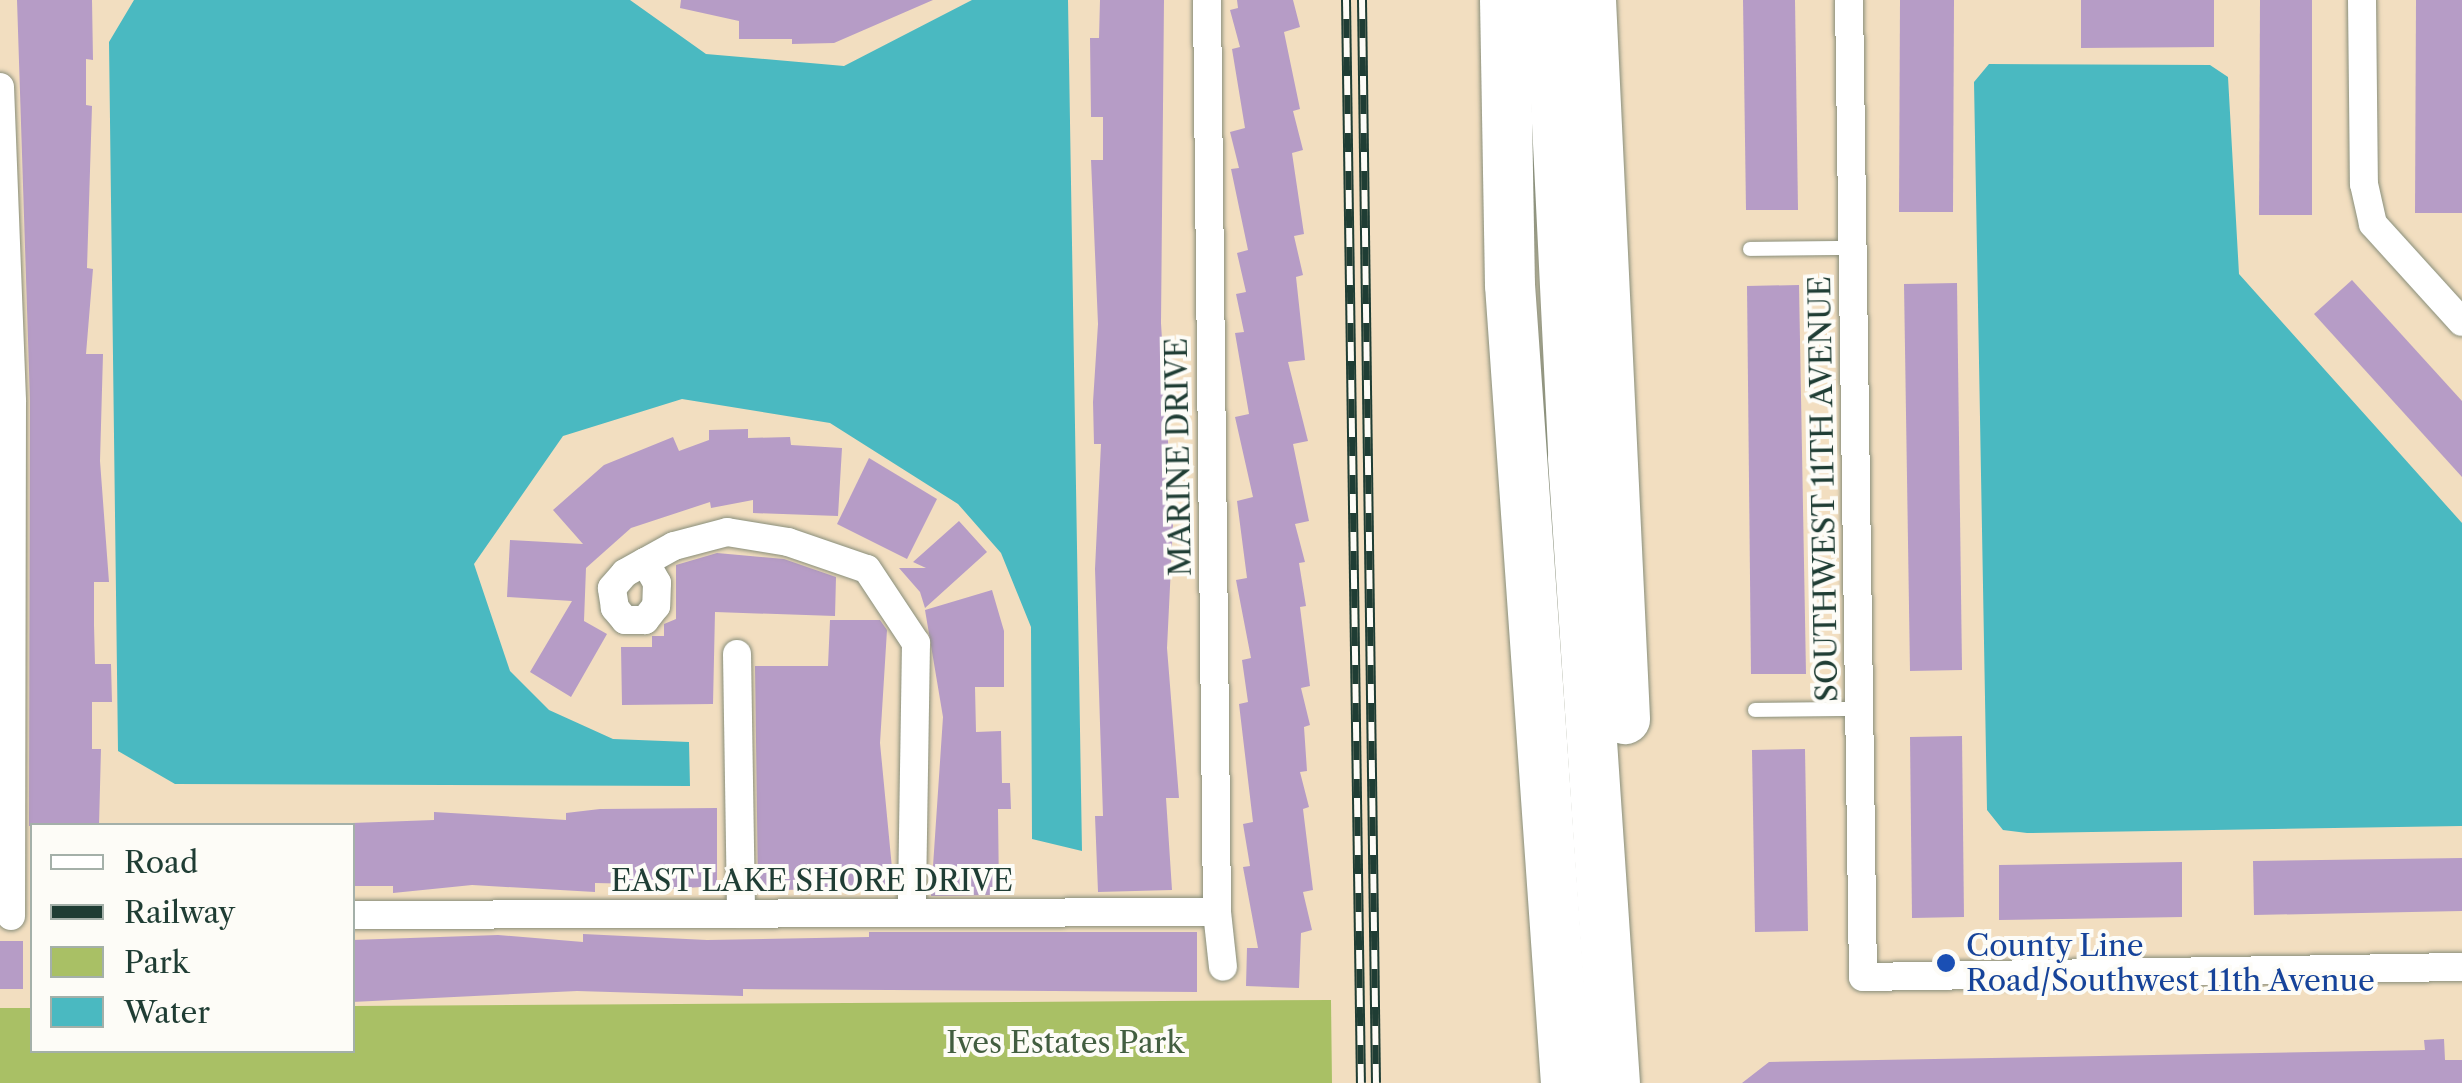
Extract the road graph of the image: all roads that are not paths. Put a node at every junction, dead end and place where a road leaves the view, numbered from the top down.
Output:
1 (1206, 0) edge
2 (1472, 0) edge
3 (1505, 0) edge
4 (1551, 0) edge
5 (1591, 0) edge
6 (1849, 0) edge
7 (2362, 0) edge
8 (0, 87) edge
9 (1853, 248) junction
10 (1750, 249) dead end
11 (2462, 322) edge
12 (6, 403) edge
13 (645, 562) dead end
14 (737, 654) dead end
15 (1755, 710) dead end
16 (1859, 710) junction
17 (912, 912) junction
18 (1217, 912) junction
19 (741, 914) junction
20 (355, 915) edge
21 (14, 916) edge
22 (1223, 967) dead end
23 (2462, 967) edge
24 (1532, 1083) edge
25 (1566, 1083) edge
26 (1615, 1083) edge
27 (1647, 1083) edge

1 - 18 street, MARINE DRIVE
2 - 24 highway
3 - 25 highway
4 - 26 highway
5 - 27 highway
6 - 9 street, SOUTHWEST 11TH AVENUE
7 - 11 street
8 - 12 street
9 - 10 lane
9 - 16 street, SOUTHWEST 11TH AVENUE
12 - 21 street
13 - 17 street
14 - 19 street
15 - 16 lane
16 - 23 street, SOUTHWEST 11TH AVENUE
17 - 18 street, EAST LAKE SHORE DRIVE
17 - 19 street, EAST LAKE SHORE DRIVE
18 - 22 street
19 - 20 street, EAST LAKE SHORE DRIVE

